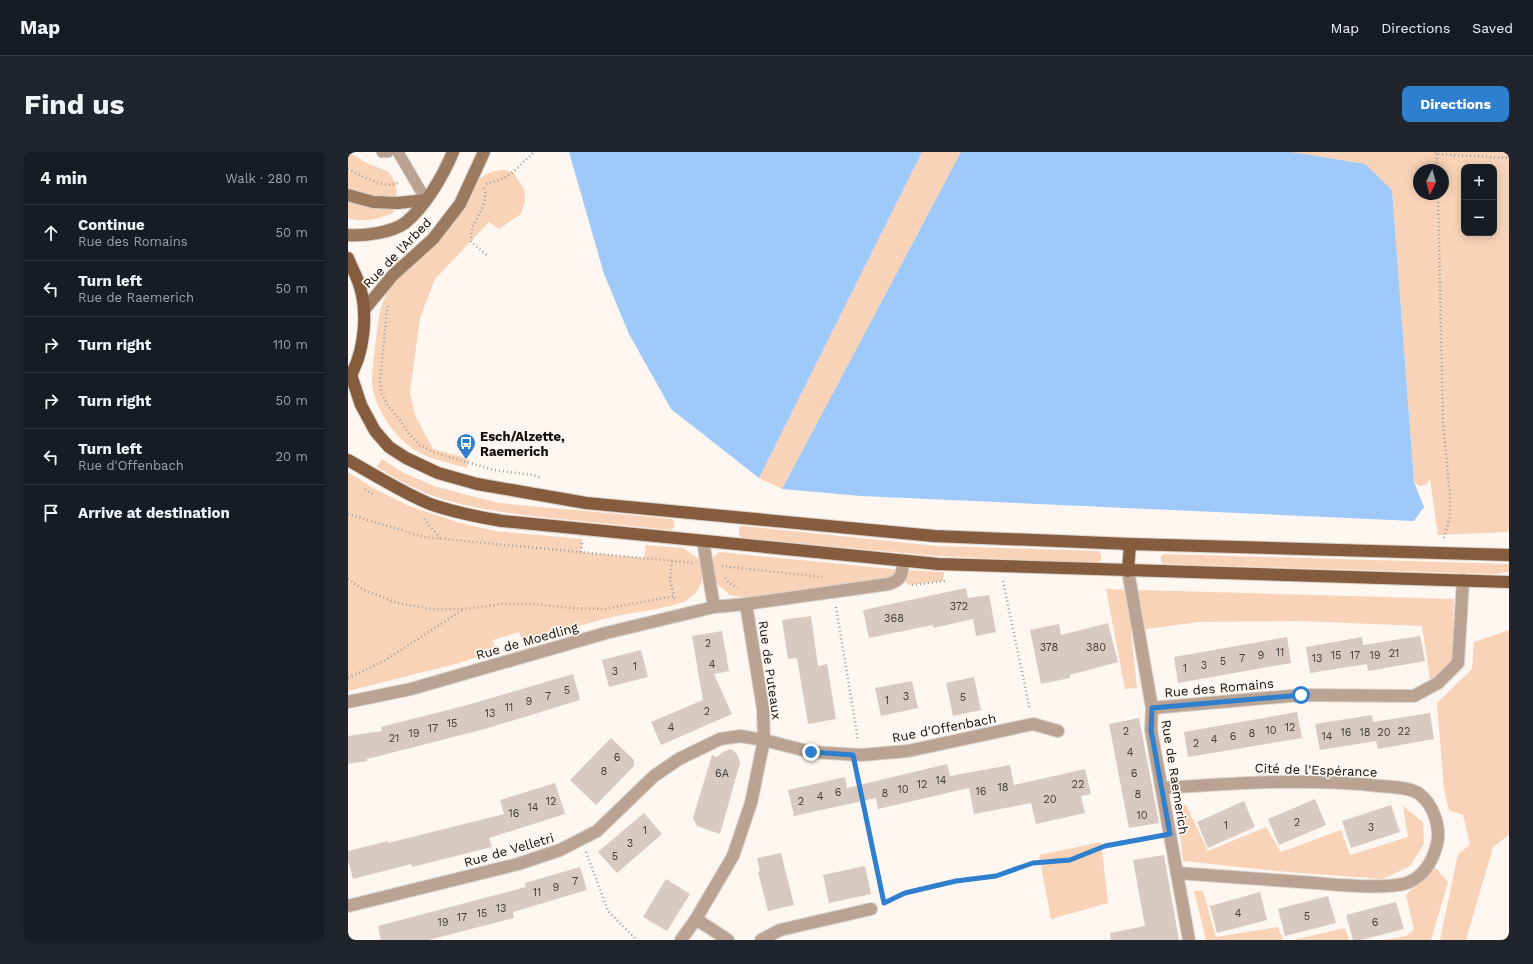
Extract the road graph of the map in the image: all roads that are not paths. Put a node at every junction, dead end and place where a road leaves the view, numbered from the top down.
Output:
1 (382, 152) edge
2 (388, 152) edge
3 (398, 152) edge
4 (453, 152) edge
5 (484, 152) edge
6 (348, 195) edge
7 (426, 200) junction
8 (348, 235) edge
9 (348, 258) edge
10 (364, 310) junction
11 (350, 377) edge
12 (348, 460) edge
13 (703, 541) junction
14 (1130, 544) junction
15 (1509, 551) edge
16 (1486, 554) junction
17 (1509, 555) edge
18 (903, 562) junction
19 (1128, 571) junction
20 (1463, 580) junction
21 (1509, 581) edge
22 (750, 603) junction
23 (714, 607) junction
24 (348, 702) edge
25 (1152, 708) junction
26 (1058, 731) dead end
27 (764, 740) junction
28 (1162, 788) junction
29 (1177, 873) junction
30 (348, 906) edge
31 (871, 909) road end
32 (696, 919) junction
33 (681, 940) edge
34 (728, 940) edge
35 (761, 940) edge
36 (1189, 940) edge

1 - 2 lane
3 - 7 lane
4 - 7 main road, Rue de l'Arbed
5 - 10 main road, Rue de l'Arbed
6 - 7 main road
7 - 8 main road, Rue de l'Arbed
9 - 10 main road
10 - 11 main road
11 - 14 main road
12 - 13 main road
13 - 18 main road
13 - 23 street
14 - 16 main road
14 - 19 main road
15 - 16 main road
16 - 17 main road
18 - 19 main road
18 - 22 street
19 - 20 main road
19 - 25 street, Rue de Raemerich
20 - 21 main road
20 - 25 street, Rue des Romains
22 - 23 street
22 - 27 street, Rue de Puteaux
23 - 24 street, Rue de Moedling
25 - 28 street, Rue de Raemerich
26 - 27 street, Rue d'Offenbach
27 - 30 street, Rue de Velletri
27 - 32 street, Rue de Puteaux
28 - 29 street, Rue de Raemerich
28 - 29 street, Cité de l'Espérance
29 - 36 street, Rue de Raemerich
31 - 35 street
32 - 33 street, Rue de Puteaux
32 - 34 street

